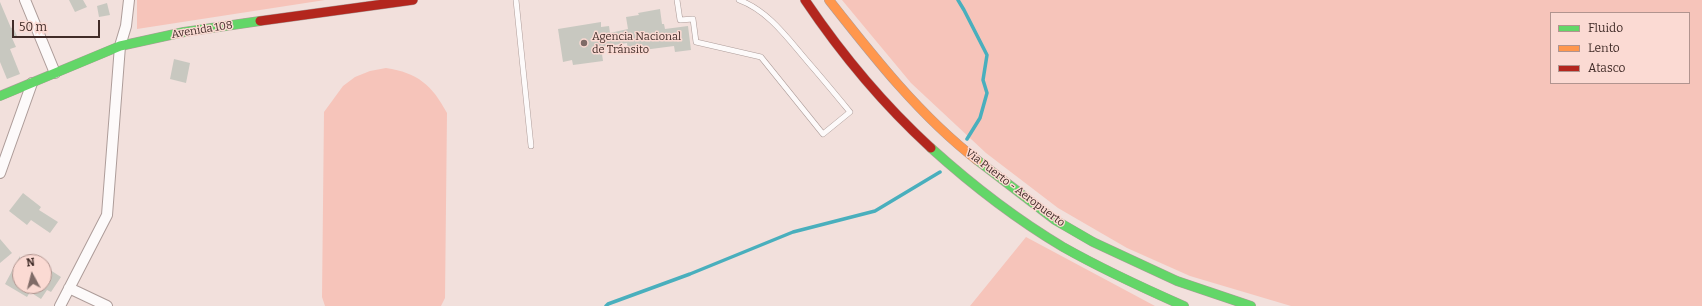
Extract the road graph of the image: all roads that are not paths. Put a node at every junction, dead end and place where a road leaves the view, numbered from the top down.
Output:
1 (25, 0) edge
2 (129, 0) edge
3 (413, 0) edge
4 (516, 0) edge
5 (677, 0) edge
6 (739, 0) edge
7 (800, 0) edge
8 (829, 0) edge
9 (807, 3) edge
10 (120, 46) junction
11 (55, 73) junction
12 (32, 83) junction
13 (0, 96) edge
14 (531, 146) dead end
15 (0, 173) edge
16 (69, 288) junction
17 (60, 306) edge
18 (107, 306) edge
19 (1184, 306) edge
20 (1248, 306) edge

1 - 11 street
2 - 10 street
3 - 10 main road, Avenida 108
4 - 14 lane
5 - 6 lane
7 - 9 main road
8 - 20 main road, Via Puerto - Aeropuerto
9 - 19 main road, Via Puerto - Aeropuerto
10 - 11 main road, Avenida 108
10 - 16 street
11 - 12 main road, Avenida 108
12 - 13 main road, Avenida 108
12 - 15 street
16 - 17 street
16 - 18 street

